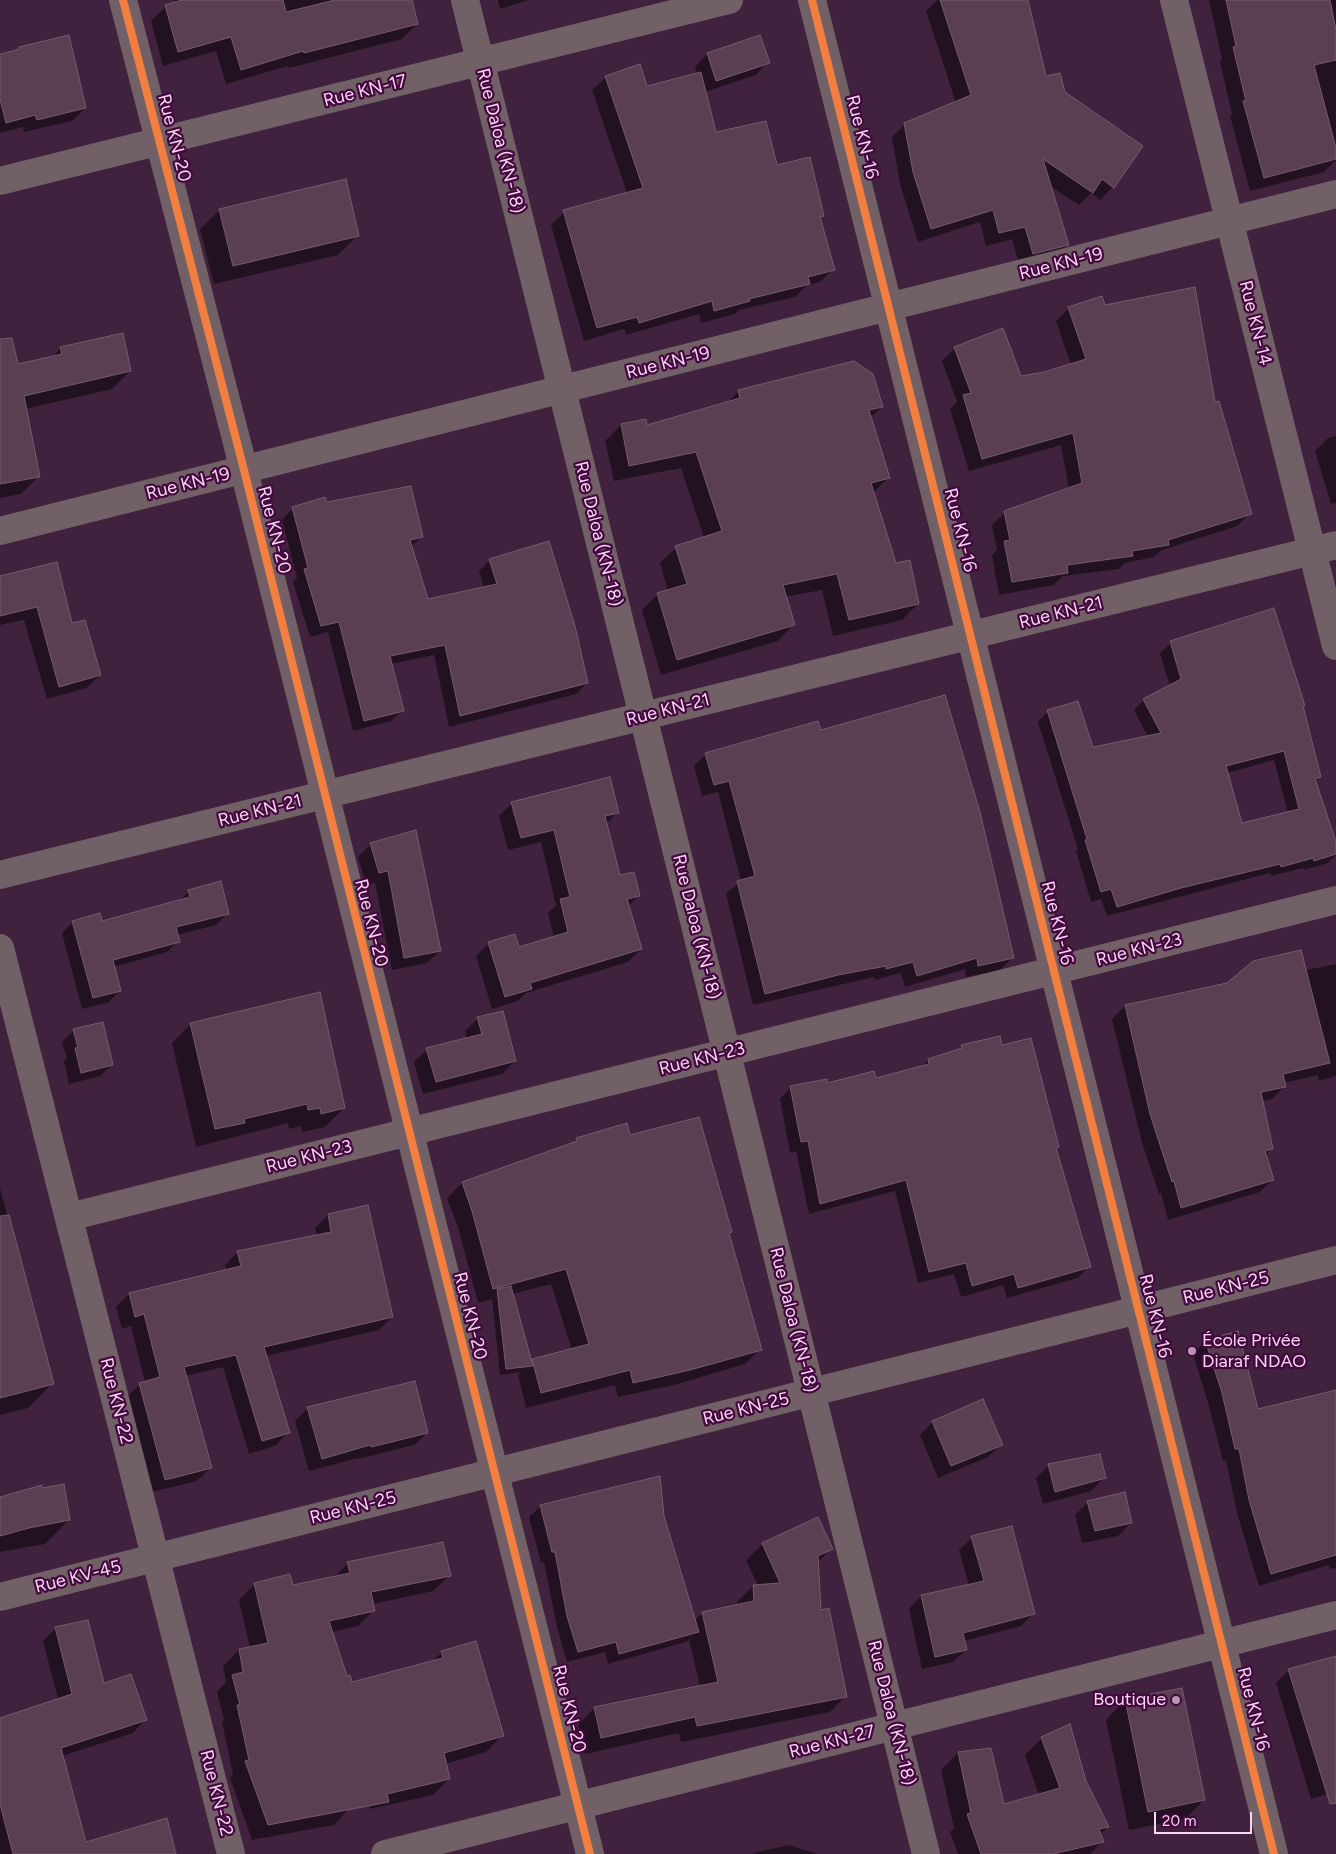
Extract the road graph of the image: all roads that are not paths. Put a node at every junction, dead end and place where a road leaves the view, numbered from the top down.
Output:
1 (123, 0) edge
2 (465, 0) edge
3 (730, 0) edge
4 (812, 0) edge
5 (1174, 0) edge
6 (481, 62) junction
7 (159, 142) junction
8 (0, 181) edge
9 (1336, 194) edge
10 (1230, 221) junction
11 (889, 307) junction
12 (562, 389) junction
13 (244, 470) junction
14 (0, 531) edge
15 (1324, 548) edge
16 (970, 635) junction
17 (1336, 646) edge
18 (643, 716) junction
19 (323, 795) junction
20 (0, 874) edge
21 (1336, 900) edge
22 (0, 948) edge
23 (1054, 971) junction
24 (727, 1053) junction
25 (408, 1132) junction
26 (69, 1217) junction
27 (1336, 1260) edge
28 (1138, 1310) junction
29 (812, 1392) junction
30 (494, 1473) junction
31 (155, 1558) junction
32 (0, 1597) edge
33 (1336, 1615) edge
34 (1222, 1644) junction
35 (894, 1726) junction
36 (578, 1806) junction
37 (231, 1854) edge
38 (385, 1854) edge
39 (590, 1854) edge
40 (926, 1854) edge
41 (1274, 1854) edge

1 - 7 street, Rue KN-20
2 - 6 street, Rue Daloa (KN-18)
3 - 6 street, Rue KN-17
4 - 11 street, Rue KN-16
5 - 10 street, Rue KN-14
6 - 7 street, Rue KN-17
6 - 12 street, Rue Daloa (KN-18)
7 - 8 street, Rue KN-17
7 - 13 street, Rue KN-20
9 - 10 street, Rue KN-19
10 - 11 street, Rue KN-19
10 - 15 street, Rue KN-14
11 - 12 street, Rue KN-19
11 - 16 street, Rue KN-16
12 - 13 street, Rue KN-19
12 - 18 street, Rue Daloa (KN-18)
13 - 14 street, Rue KN-19
13 - 19 street, Rue KN-20
15 - 16 street, Rue KN-21
15 - 17 street, Rue KN-14
16 - 18 street, Rue KN-21
16 - 23 street, Rue KN-16
18 - 19 street, Rue KN-21
18 - 24 street, Rue Daloa (KN-18)
19 - 20 street, Rue KN-21
19 - 25 street, Rue KN-20
21 - 23 street, Rue KN-23
22 - 26 street, Rue KN-22
23 - 24 street, Rue KN-23
23 - 28 street, Rue KN-16
24 - 25 street, Rue KN-23
24 - 29 street, Rue Daloa (KN-18)
25 - 26 street, Rue KN-23
25 - 30 street, Rue KN-20
26 - 31 street, Rue KN-22
27 - 28 street, Rue KN-25
28 - 29 street, Rue KN-25
28 - 34 street, Rue KN-16
29 - 30 street, Rue KN-25
29 - 35 street, Rue Daloa (KN-18)
30 - 31 street, Rue KN-25
30 - 36 street, Rue KN-20
31 - 32 street, Rue KV-45
31 - 37 street, Rue KN-22
33 - 34 street, Rue KN-27
34 - 35 street, Rue KN-27
34 - 41 street, Rue KN-16
35 - 36 street, Rue KN-27
35 - 40 street, Rue Daloa (KN-18)
36 - 38 street, Rue KN-27
36 - 39 street, Rue KN-20

